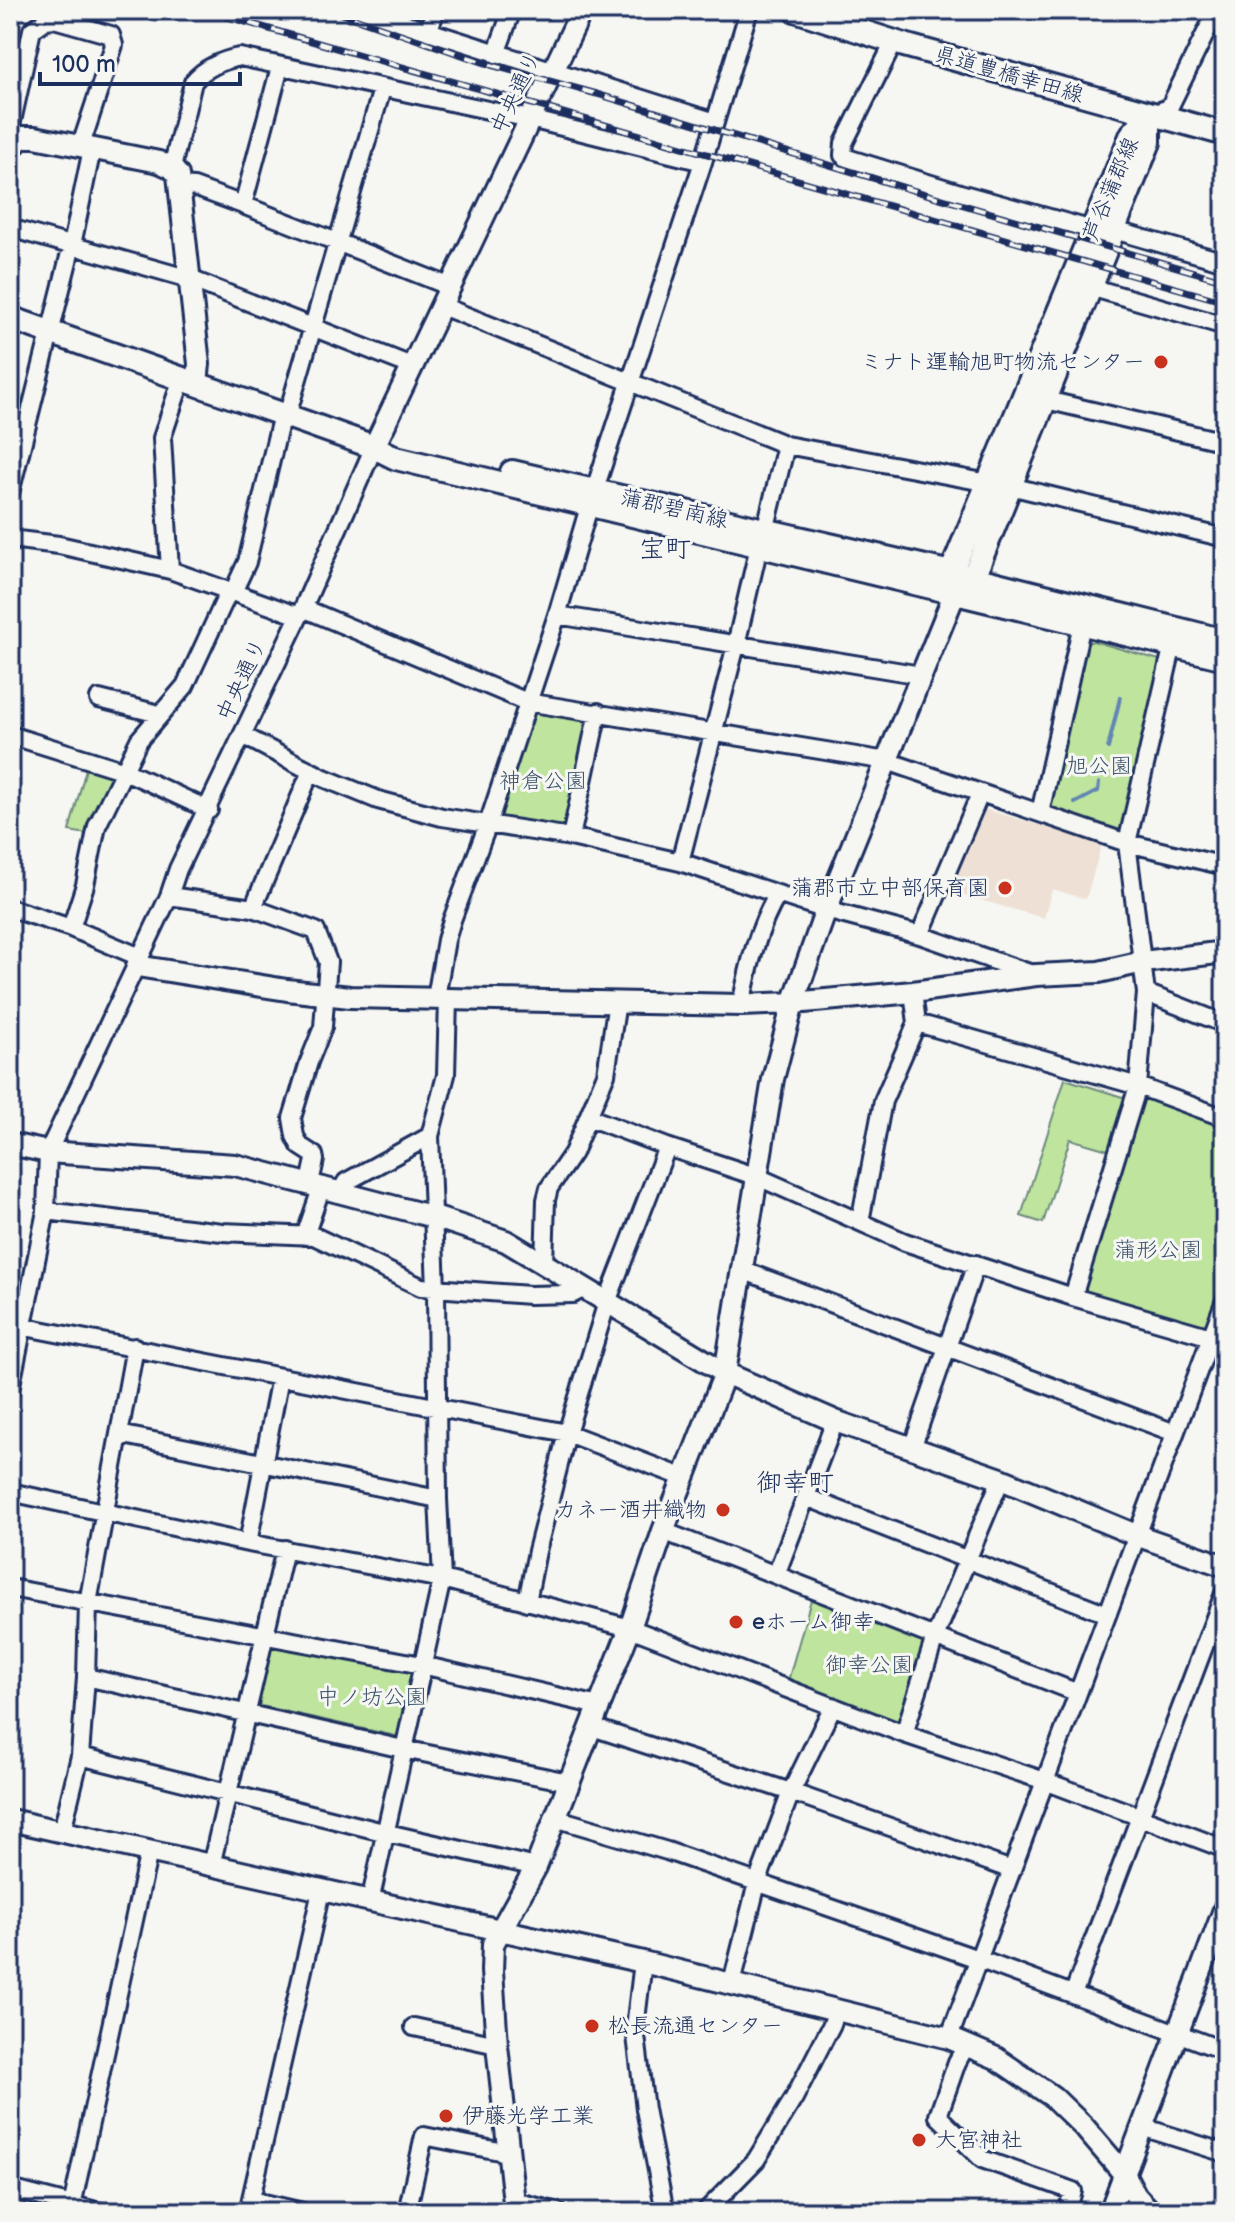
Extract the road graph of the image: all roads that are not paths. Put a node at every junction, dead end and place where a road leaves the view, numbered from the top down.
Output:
1 (362, 10) edge
2 (436, 10) edge
3 (512, 10) edge
4 (582, 10) edge
5 (749, 10) edge
6 (795, 10) edge
7 (1217, 10) edge
8 (428, 32) junction
9 (894, 42) junction
10 (10, 45) edge
11 (496, 54) junction
12 (280, 67) junction
13 (553, 72) junction
14 (382, 89) junction
15 (17, 98) junction
16 (1149, 115) junction
17 (530, 119) junction
18 (715, 122) junction
19 (1225, 134) edge
20 (11, 144) edge
21 (87, 147) junction
22 (703, 162) junction
23 (176, 177) junction
24 (243, 205) junction
25 (10, 228) edge
26 (1104, 230) junction
27 (337, 243) junction
28 (72, 245) junction
29 (1225, 262) edge
30 (190, 279) junction
31 (1090, 287) junction
32 (446, 296) junction
33 (10, 318) edge
34 (313, 326) junction
35 (1225, 326) edge
36 (51, 331) junction
37 (414, 367) junction
38 (189, 381) junction
39 (631, 382) junction
40 (1046, 400) junction
41 (284, 415) junction
42 (1225, 442) edge
43 (786, 445) junction
44 (374, 447) junction
45 (999, 484) junction
46 (10, 493) edge
47 (592, 499) junction
48 (762, 538) junction
49 (1225, 538) edge
50 (10, 539) edge
51 (170, 570) junction
52 (959, 582) junction
53 (231, 592) junction
54 (301, 612) junction
55 (557, 615) junction
56 (1082, 624) junction
57 (1225, 641) edge
58 (1173, 644) junction
59 (736, 645) junction
60 (1225, 658) edge
61 (921, 675) junction
62 (99, 699) dead end
63 (527, 702) junction
64 (598, 712) junction
65 (159, 714) junction
66 (713, 731) junction
67 (10, 735) edge
68 (242, 735) junction
69 (887, 761) junction
70 (125, 771) junction
71 (311, 771) junction
72 (980, 794) junction
73 (209, 810) junction
74 (1040, 813) junction
75 (488, 824) junction
76 (571, 837) junction
77 (1127, 843) junction
78 (680, 862) junction
79 (1225, 866) edge
80 (778, 894) junction
81 (169, 896) junction
82 (10, 908) edge
83 (253, 908) junction
84 (826, 910) junction
85 (71, 928) junction
86 (920, 935) junction
87 (1225, 952) edge
88 (138, 961) junction
89 (1143, 962) junction
90 (1036, 975) junction
91 (913, 992) junction
92 (1146, 993) junction
93 (327, 994) junction
94 (442, 998) junction
95 (617, 1002) junction
96 (793, 1003) junction
97 (741, 1005) junction
98 (917, 1023) junction
99 (1225, 1024) edge
100 (1138, 1086) junction
101 (588, 1117) junction
102 (1225, 1118) edge
103 (430, 1136) junction
104 (10, 1144) edge
105 (667, 1147) junction
106 (48, 1152) junction
107 (758, 1177) junction
108 (324, 1187) junction
109 (46, 1211) junction
110 (434, 1217) junction
111 (860, 1222) junction
112 (305, 1236) junction
113 (544, 1264) junction
114 (976, 1264) junction
115 (742, 1270) junction
116 (584, 1288) junction
117 (436, 1289) junction
118 (1073, 1297) junction
119 (1225, 1300) edge
120 (607, 1302) junction
121 (16, 1326) edge
122 (1218, 1341) edge
123 (946, 1345) junction
124 (135, 1347) junction
125 (725, 1373) junction
126 (280, 1377) junction
127 (10, 1390) edge
128 (438, 1409) junction
129 (835, 1421) junction
130 (567, 1433) junction
131 (1175, 1433) junction
132 (119, 1434) junction
133 (912, 1448) junction
134 (264, 1464) junction
135 (685, 1478) junction
136 (1001, 1479) junction
137 (10, 1492) edge
138 (806, 1497) junction
139 (438, 1499) junction
140 (104, 1511) junction
141 (663, 1531) junction
142 (1136, 1535) junction
143 (248, 1543) junction
144 (285, 1549) junction
145 (966, 1560) junction
146 (1225, 1566) edge
147 (776, 1575) junction
148 (442, 1579) junction
149 (10, 1588) edge
150 (1225, 1591) edge
151 (527, 1602) junction
152 (88, 1603) junction
153 (1107, 1614) junction
154 (630, 1628) junction
155 (264, 1636) junction
156 (935, 1637) junction
157 (422, 1665) junction
158 (86, 1677) junction
159 (1078, 1693) junction
160 (599, 1706) junction
161 (833, 1706) junction
162 (246, 1714) junction
163 (592, 1727) junction
164 (904, 1734) junction
165 (403, 1749) junction
166 (80, 1756) junction
167 (1045, 1781) junction
168 (569, 1782) junction
169 (229, 1792) junction
170 (791, 1792) junction
171 (1140, 1816) junction
172 (555, 1818) junction
173 (10, 1820) edge
174 (62, 1831) junction
175 (387, 1833) junction
176 (1225, 1849) edge
177 (149, 1851) junction
178 (211, 1866) junction
179 (536, 1867) junction
180 (1012, 1870) junction
181 (757, 1883) junction
182 (321, 1891) junction
183 (370, 1902) junction
184 (1225, 1907) edge
185 (503, 1930) junction
186 (978, 1959) junction
187 (643, 1962) junction
188 (732, 1983) junction
189 (1074, 1992) junction
190 (837, 2009) junction
191 (414, 2027) dead end
192 (1177, 2034) junction
193 (957, 2042) junction
194 (497, 2045) junction
195 (1225, 2051) edge
196 (1142, 2127) junction
197 (509, 2153) junction
198 (1225, 2153) edge
199 (1125, 2175) junction
200 (10, 2189) edge
201 (72, 2206) junction
202 (249, 2206) edge
203 (515, 2207) edge
204 (100, 2212) edge
205 (303, 2212) edge
206 (407, 2212) edge
207 (558, 2212) edge
208 (665, 2212) edge
209 (705, 2212) edge
210 (1067, 2212) edge
211 (1110, 2212) edge
212 (1151, 2212) edge

1 - 8 street
2 - 8 street
3 - 11 street
4 - 13 street, 中央通り
5 - 18 street
6 - 9 main road, 県道豊橋幸田線
7 - 16 street
8 - 11 street
9 - 16 main road, 県道豊橋幸田線
9 - 26 street
10 - 15 street
11 - 13 street
12 - 14 street
12 - 23 street
12 - 24 street
13 - 17 street, 中央通り
13 - 18 street
14 - 17 street
14 - 27 street
15 - 20 street
15 - 21 street
16 - 19 main road, 県道豊橋幸田線
16 - 26 main road, 芦谷蒲郡線
17 - 22 street
17 - 32 street, 中央通り
18 - 22 street
20 - 21 street
21 - 23 street
21 - 28 street
22 - 39 street
23 - 24 street
23 - 30 street
24 - 27 street
25 - 28 street
26 - 29 street
26 - 31 main road, 芦谷蒲郡線
26 - 45 main road, 芦谷蒲郡線
27 - 32 street
27 - 34 street
28 - 30 street
28 - 36 street
30 - 34 street
30 - 38 street
31 - 35 street
31 - 40 main road, 芦谷蒲郡線
32 - 37 street, 中央通り
32 - 39 street
33 - 36 main road, 蒲郡碧南線
34 - 37 street
34 - 41 street
36 - 38 main road, 蒲郡碧南線
36 - 46 street
37 - 44 street, 中央通り
38 - 41 main road, 蒲郡碧南線
38 - 51 street
39 - 43 street
39 - 47 street
40 - 42 street
40 - 45 main road, 芦谷蒲郡線
41 - 44 main road, 蒲郡碧南線
41 - 53 street
43 - 45 street
43 - 48 street
44 - 47 main road, 蒲郡碧南線
44 - 54 street, 中央通り
45 - 49 street
45 - 52 main road, 芦谷蒲郡線
47 - 48 main road, 蒲郡碧南線
47 - 55 street
48 - 52 main road, 蒲郡碧南線
48 - 59 street
50 - 51 street
51 - 53 street
52 - 56 main road
52 - 57 main road
52 - 61 street
53 - 54 street
53 - 65 street
54 - 63 street
54 - 68 street, 中央通り
55 - 59 street
55 - 63 street
56 - 58 main road
56 - 74 street
58 - 60 main road
58 - 77 street
59 - 61 street
59 - 66 street
61 - 69 street
62 - 65 street
63 - 64 street
63 - 75 street
64 - 66 street
64 - 76 street
65 - 70 street
66 - 69 street
66 - 78 street
67 - 70 street
68 - 71 street
68 - 73 street, 中央通り
69 - 72 street
69 - 84 street
70 - 73 street
70 - 85 street
71 - 75 street
71 - 83 street
72 - 74 street
72 - 86 street
73 - 81 street, 中央通り
74 - 77 street
75 - 76 street
75 - 94 street
76 - 78 street
77 - 79 street
77 - 89 street
78 - 80 street
80 - 84 street
80 - 97 street
81 - 83 street
81 - 88 street, 中央通り
82 - 85 street
83 - 93 street
84 - 86 street
84 - 96 street
85 - 88 street
86 - 90 street
87 - 89 street
88 - 93 street
88 - 106 street, 中央通り
89 - 90 street
89 - 92 street
90 - 91 street
91 - 96 street
91 - 98 street
92 - 99 street
92 - 100 street
93 - 94 street
93 - 108 street
94 - 95 street
94 - 103 street
95 - 97 street
95 - 101 street
96 - 97 street
96 - 107 street
98 - 100 street
98 - 111 street
100 - 102 street
100 - 118 street
101 - 105 street
101 - 113 street
103 - 108 street
103 - 110 street
104 - 106 street
105 - 107 street
105 - 120 street
106 - 108 street
106 - 109 street, 中央通り
107 - 111 street
107 - 115 street
108 - 110 street
108 - 112 street
109 - 112 street
109 - 121 street, 中央通り
110 - 113 street
110 - 117 street
111 - 114 street
112 - 117 street
113 - 116 street
114 - 118 street
114 - 123 street
115 - 123 street
115 - 125 street
116 - 117 street
116 - 120 street
117 - 128 street
118 - 122 street
119 - 122 street
120 - 125 street
120 - 130 street
121 - 124 street
121 - 127 street, 中央通り
122 - 131 street
123 - 131 street
123 - 133 street
124 - 126 street
124 - 132 street
125 - 129 street
125 - 135 street
126 - 128 street
126 - 134 street
128 - 130 street
128 - 139 street
129 - 133 street
129 - 138 street
130 - 135 street
130 - 151 street
131 - 142 street
132 - 134 street
132 - 140 street
133 - 136 street
134 - 139 street
134 - 143 street
135 - 141 street
136 - 142 street
136 - 145 street
137 - 140 street
138 - 145 street
138 - 147 street
139 - 148 street
140 - 143 street
140 - 152 street
141 - 147 street
141 - 154 street
142 - 146 street
142 - 153 street
143 - 144 street
144 - 148 street
144 - 155 street
145 - 153 street
145 - 156 street
147 - 156 street
148 - 151 street
148 - 157 street
149 - 152 street
150 - 171 street
151 - 154 street
152 - 155 street
152 - 158 street
153 - 159 street
154 - 160 street
154 - 161 street
155 - 157 street
155 - 162 street
156 - 159 street
156 - 164 street
157 - 160 street
157 - 165 street
158 - 162 street
158 - 166 street
159 - 167 street
160 - 163 street
161 - 164 street
161 - 170 street
162 - 165 street
162 - 169 street
163 - 168 street
163 - 170 street
164 - 167 street
165 - 168 street
165 - 175 street
166 - 169 street
166 - 174 street
167 - 171 street
167 - 180 street
168 - 172 street
169 - 175 street
169 - 178 street
170 - 180 street
170 - 181 street
171 - 176 street
171 - 189 street
172 - 179 street
172 - 181 street
173 - 174 street
174 - 177 street
175 - 179 street
175 - 183 street
177 - 178 street
177 - 201 street
178 - 182 street
179 - 185 street
180 - 186 street
181 - 186 street
181 - 188 street
182 - 183 street
182 - 202 street
183 - 185 street
184 - 192 street
185 - 187 street
185 - 194 street
186 - 189 street
186 - 193 street
187 - 188 street
187 - 208 street
188 - 190 street
189 - 192 street
190 - 193 street
190 - 209 street
191 - 194 street
192 - 195 street
192 - 196 street
193 - 199 street
193 - 210 street
194 - 197 street
196 - 198 street
196 - 199 street
197 - 203 street
197 - 206 street
199 - 211 street
199 - 212 street
200 - 201 street
201 - 204 street
202 - 205 street
203 - 207 street

